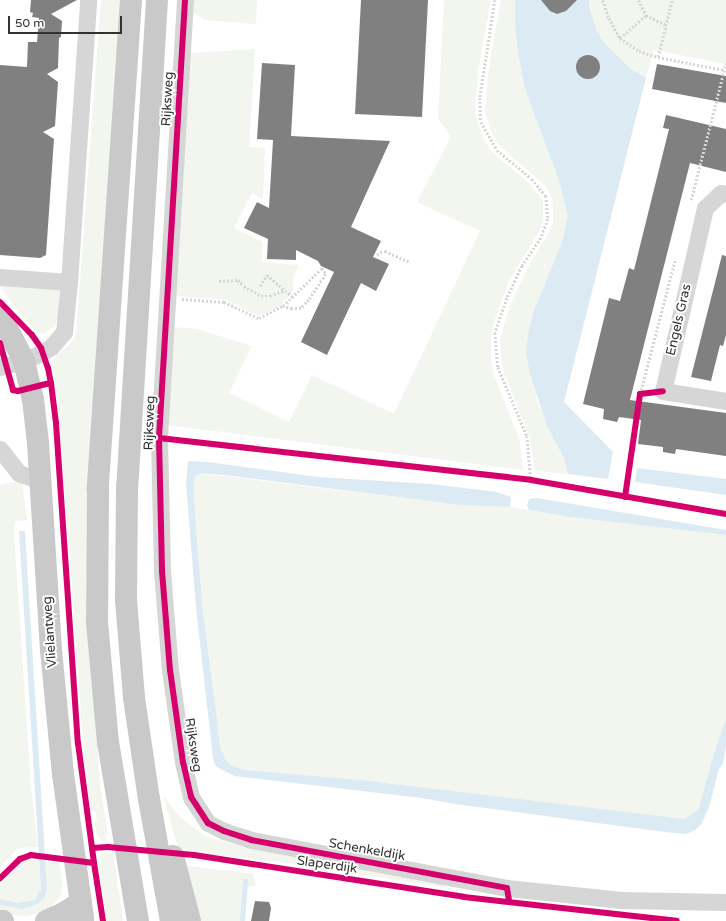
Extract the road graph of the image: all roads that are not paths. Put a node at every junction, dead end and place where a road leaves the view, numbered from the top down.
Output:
1 (88, 0) edge
2 (131, 0) edge
3 (157, 0) edge
4 (185, 0) edge
5 (724, 193) edge
6 (0, 277) edge
7 (69, 282) junction
8 (0, 314) edge
9 (24, 361) junction
10 (0, 367) edge
11 (726, 401) edge
12 (0, 448) edge
13 (40, 481) junction
14 (149, 799) junction
15 (224, 831) joint
16 (726, 902) edge
17 (82, 916) edge
18 (0, 921) edge
19 (3, 921) edge
20 (46, 921) edge
21 (138, 921) edge
22 (171, 921) edge
23 (190, 921) edge

1 - 7 street
2 - 21 main road
3 - 14 main road, Rijksweg
4 - 15 street, Rijksweg
5 - 11 street, Engels Gras
6 - 7 street
7 - 9 street
8 - 9 main road, Vlielantweg
9 - 10 street
9 - 13 main road, Vlielantweg
12 - 13 street
13 - 17 main road, Vlielantweg
14 - 22 main road, Rijksweg
14 - 23 main road
15 - 16 street, Schenkeldijk
17 - 20 main road, Vlielantweg
18 - 19 main road

